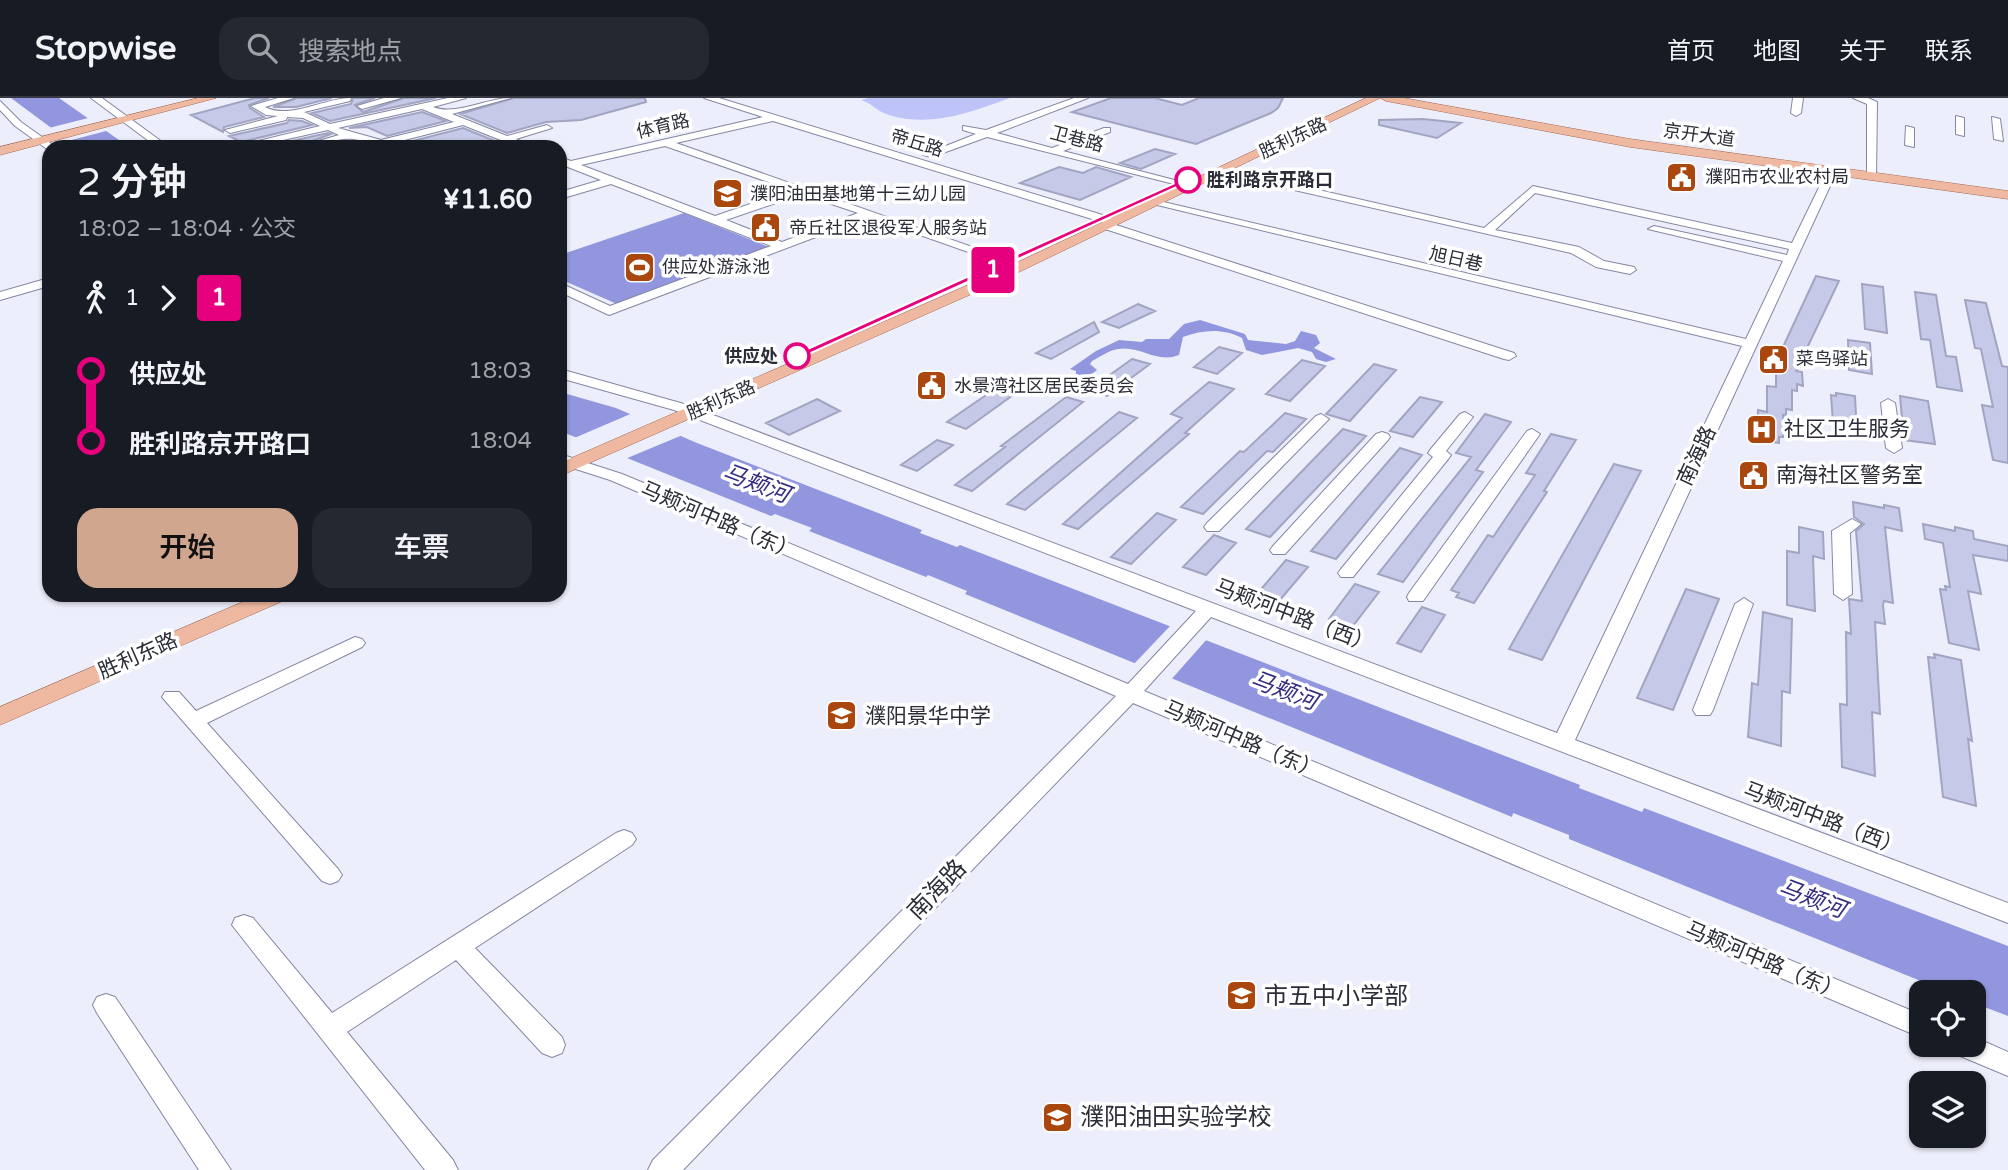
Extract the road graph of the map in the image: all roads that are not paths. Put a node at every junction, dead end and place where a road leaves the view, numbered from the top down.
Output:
1 (96, 98) edge
2 (196, 98) edge
3 (212, 98) edge
4 (289, 98) edge
5 (396, 98) edge
6 (459, 98) edge
7 (506, 98) edge
8 (709, 98) edge
9 (1083, 98) edge
10 (1361, 98) edge
11 (1408, 98) edge
12 (1438, 98) edge
13 (1798, 98) edge
14 (1858, 98) edge
15 (347, 99) edge
16 (0, 104) edge
17 (1382, 104) edge
18 (1329, 106) dead end
19 (425, 107) junction
20 (1026, 107) dead end
21 (1834, 107) dead end
22 (1044, 112) junction
23 (285, 113) junction
24 (1796, 113) dead end
25 (298, 114) junction
26 (444, 114) junction
27 (1488, 116) junction
28 (313, 118) junction
29 (774, 118) junction
30 (1834, 118) dead end
31 (1959, 118) dead end
32 (119, 119) junction
33 (1995, 119) dead end
34 (1322, 121) junction
35 (464, 122) junction
36 (327, 126) junction
37 (499, 127) dead end
38 (547, 128) dead end
39 (966, 128) dead end
40 (1909, 128) dead end
41 (230, 130) dead end
42 (1107, 130) dead end
43 (486, 131) junction
44 (986, 133) junction
45 (1961, 134) dead end
46 (355, 136) junction
47 (506, 139) joint
48 (2000, 139) dead end
49 (45, 140) edge
50 (153, 140) edge
51 (268, 140) edge
52 (336, 140) edge
53 (372, 140) edge
54 (403, 140) edge
55 (42, 141) edge
56 (667, 143) junction
57 (1910, 145) dead end
58 (0, 149) edge
59 (1053, 151) junction
60 (928, 155) dead end
61 (567, 162) edge
62 (567, 164) edge
63 (1832, 171) junction
64 (1223, 172) junction
65 (1872, 173) junction
66 (612, 180) junction
67 (1178, 184) junction
68 (2008, 189) edge
69 (802, 190) junction
70 (567, 194) edge
71 (2008, 195) edge
72 (1155, 203) junction
73 (869, 213) junction
74 (715, 220) junction
75 (1109, 222) junction
76 (1486, 232) junction
77 (782, 246) junction
78 (1793, 253) junction
79 (1009, 262) junction
80 (1630, 270) dead end
81 (42, 282) edge
82 (567, 290) edge
83 (0, 294) edge
84 (1750, 344) junction
85 (1510, 356) dead end
86 (567, 375) edge
87 (1888, 403) dead end
88 (680, 412) junction
89 (1465, 417) dead end
90 (1321, 419) dead end
91 (1532, 434) dead end
92 (1382, 437) dead end
93 (1894, 448) dead end
94 (567, 462) edge
95 (567, 464) edge
96 (1852, 524) dead end
97 (1213, 527) dead end
98 (1279, 550) dead end
99 (1346, 573) dead end
100 (1843, 594) dead end
101 (1416, 597) dead end
102 (226, 602) edge
103 (261, 602) edge
104 (1744, 604) dead end
105 (1209, 608) junction
106 (355, 643) dead end
107 (1137, 687) junction
108 (173, 697) dead end
109 (0, 700) edge
110 (1703, 710) dead end
111 (0, 717) edge
112 (194, 720) junction
113 (1563, 742) junction
114 (624, 839) dead end
115 (330, 875) dead end
116 (2008, 913) edge
117 (244, 925) dead end
118 (457, 945) junction
119 (106, 1005) dead end
120 (1909, 1021) edge
121 (329, 1029) junction
122 (552, 1045) dead end
123 (1986, 1055) edge
124 (2008, 1064) edge
125 (216, 1170) edge
126 (443, 1170) edge
127 (663, 1170) edge

1 - 32 street
2 - 32 main road
3 - 32 main road
4 - 23 street
5 - 28 street
6 - 19 street
7 - 26 street
8 - 29 street, 帝丘路
9 - 22 street
10 - 34 main road, 胜利东路
11 - 27 main road, 京开大道
12 - 27 main road
13 - 24 street
14 - 65 street
15 - 23 street
16 - 49 street
17 - 27 main road, 京开大道
17 - 34 main road, 胜利东路
18 - 34 main road
19 - 26 street
19 - 36 street
20 - 22 street
21 - 30 street
22 - 44 street
23 - 25 street
25 - 28 street
25 - 41 street
26 - 35 street
26 - 46 street
27 - 63 main road, 京开大道
27 - 65 main road, 京开大道
28 - 36 street
29 - 56 street, 体育路
29 - 75 street, 帝丘路
31 - 45 street
32 - 49 main road
32 - 50 street
33 - 48 street
34 - 64 main road, 胜利东路
34 - 67 main road, 胜利东路
35 - 43 street
35 - 54 street
36 - 46 street
36 - 51 street
37 - 43 street
38 - 47 street
39 - 44 street, 卫巷路
40 - 57 street
42 - 59 street
43 - 47 street
44 - 59 street, 卫巷路
44 - 60 street
46 - 52 street
46 - 53 street
55 - 58 main road
56 - 61 street, 体育路
56 - 69 street
59 - 67 street, 卫巷路
62 - 66 street
63 - 65 main road, 京开大道
63 - 78 street, 南海路
64 - 72 main road, 胜利东路
64 - 76 street
65 - 68 main road, 京开大道
65 - 71 main road, 京开大道
66 - 70 street
66 - 74 street
67 - 75 main road, 胜利东路
69 - 73 street
69 - 74 street
72 - 75 main road, 胜利东路
72 - 84 street, 旭日巷
73 - 77 street
73 - 79 street
74 - 77 street
75 - 79 main road, 胜利东路
75 - 85 street, 帝丘路
75 - 88 main road, 胜利东路
76 - 78 street
76 - 80 street
77 - 82 street
78 - 84 street, 南海路
79 - 88 main road, 胜利东路
81 - 83 street
84 - 113 street, 南海路
86 - 88 street, 马颊河中路（西）
87 - 93 street
88 - 94 main road, 胜利东路
88 - 105 street, 马颊河中路（西）
89 - 99 street
90 - 97 street
91 - 101 street
92 - 98 street
95 - 107 street, 马颊河中路（东）
96 - 100 street
102 - 109 main road, 胜利东路
103 - 111 main road, 胜利东路
104 - 110 street
105 - 107 street, 南海路
105 - 113 street, 马颊河中路（西）
106 - 112 street
107 - 120 street, 马颊河中路（东）
107 - 127 street, 南海路
108 - 112 street
112 - 115 street
113 - 116 street, 马颊河中路（西）
114 - 118 street
117 - 121 street
118 - 121 street
118 - 122 street
119 - 125 street
121 - 126 street
123 - 124 street

